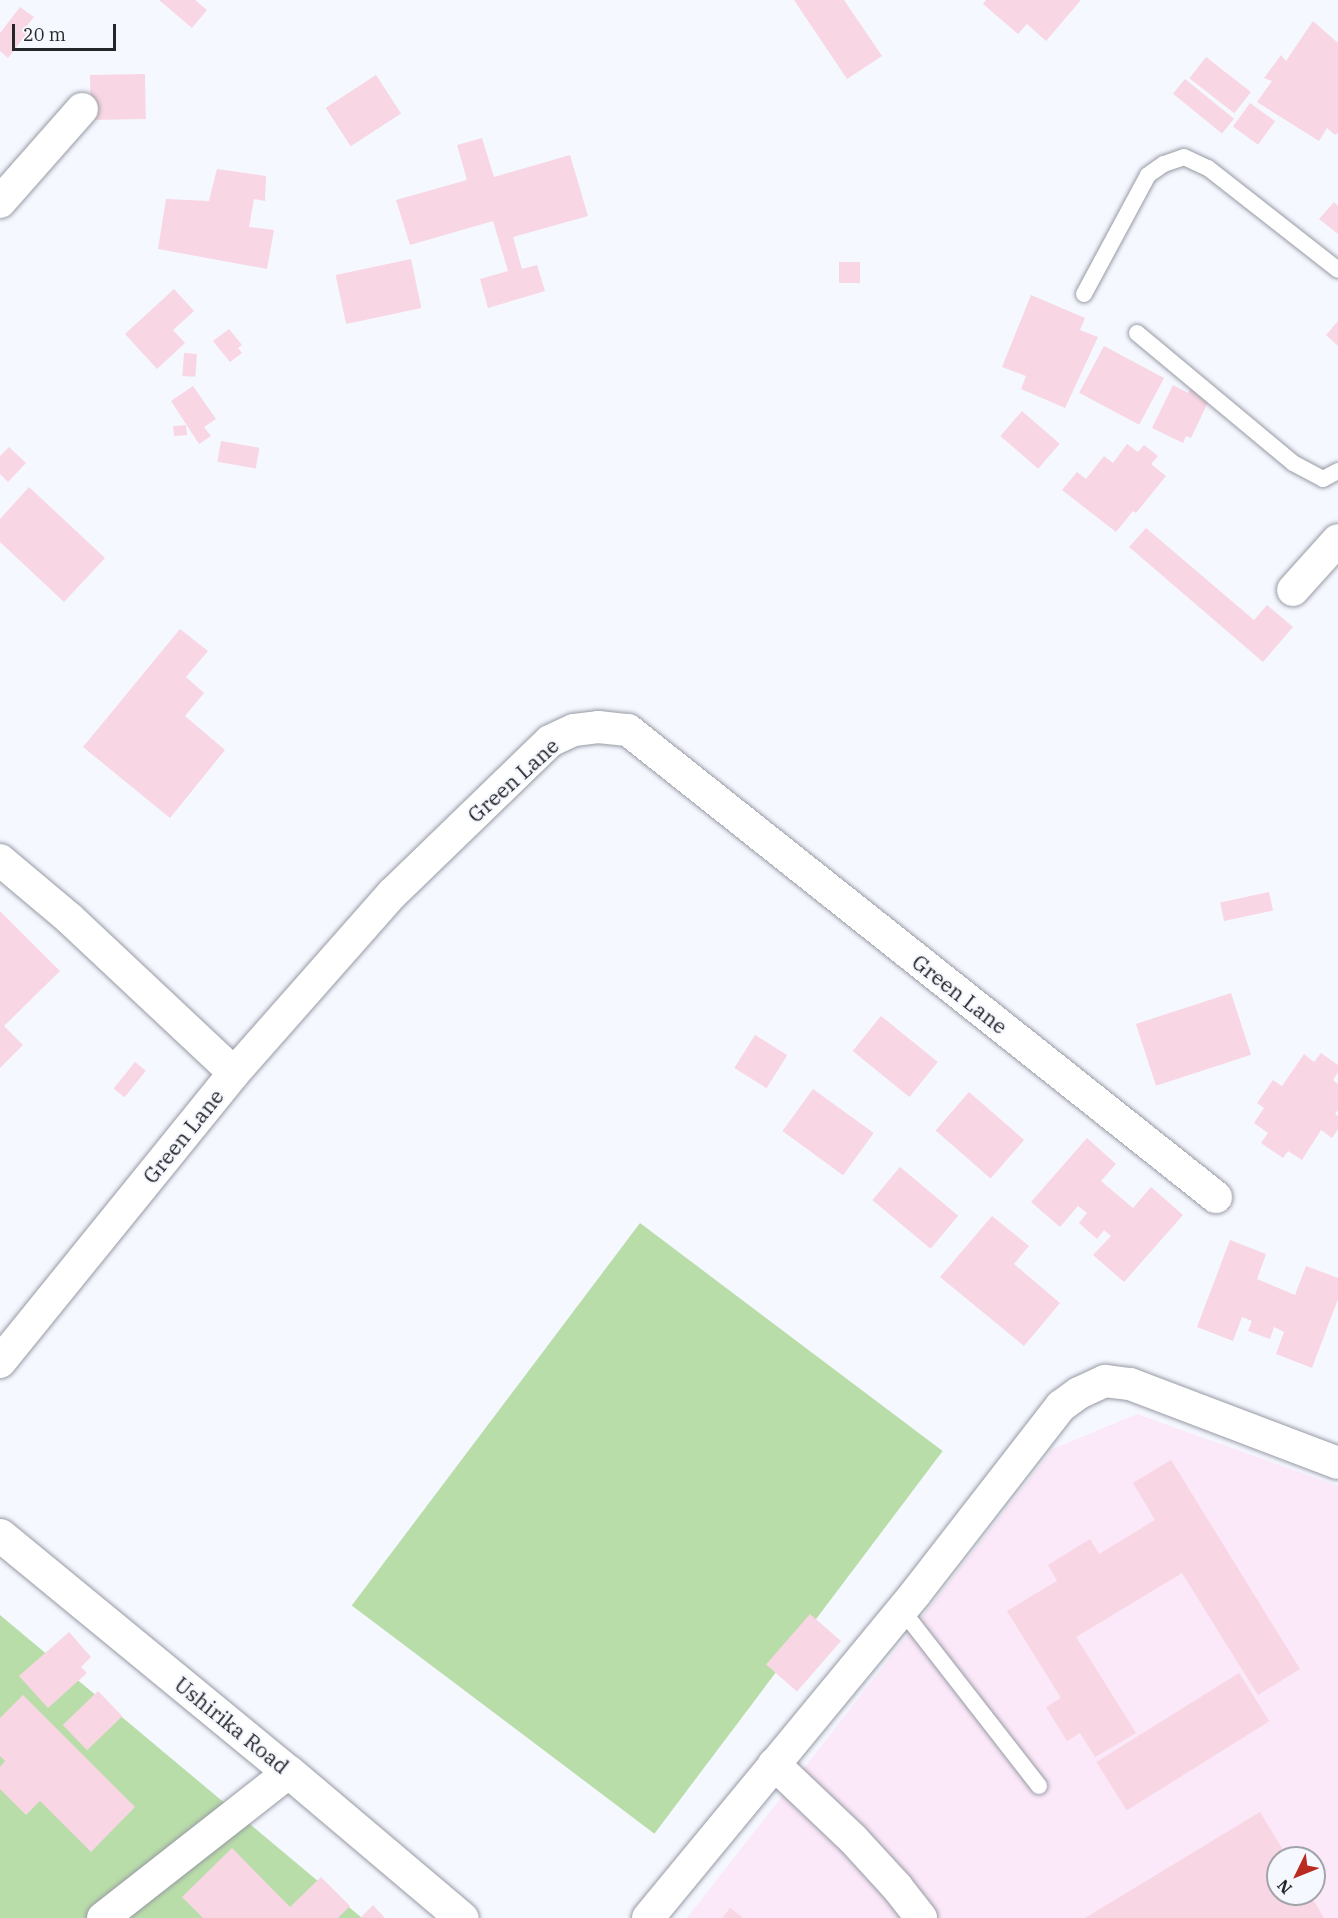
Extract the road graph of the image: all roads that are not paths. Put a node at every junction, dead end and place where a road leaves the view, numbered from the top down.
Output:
1 (82, 109) dead end
2 (0, 202) edge
3 (1338, 270) edge
4 (1084, 294) dead end
5 (1137, 333) dead end
6 (1338, 471) edge
7 (1338, 540) edge
8 (1293, 590) dead end
9 (0, 860) edge
10 (234, 1072) junction
11 (1216, 1197) dead end
12 (0, 1362) edge
13 (1338, 1463) edge
14 (0, 1535) edge
15 (902, 1610) junction
16 (774, 1764) junction
17 (289, 1772) junction
18 (1039, 1786) dead end
19 (103, 1918) edge
20 (462, 1918) edge
21 (648, 1918) edge
22 (921, 1918) edge

1 - 2 street
3 - 4 lane
5 - 6 lane
7 - 8 street
9 - 10 street
10 - 11 street, Green Lane
10 - 12 street, Green Lane
13 - 15 street
14 - 17 street, Ushirika Road
15 - 16 street
15 - 18 lane
16 - 21 street
16 - 22 street
17 - 19 street
17 - 20 street, Ushirika Road

